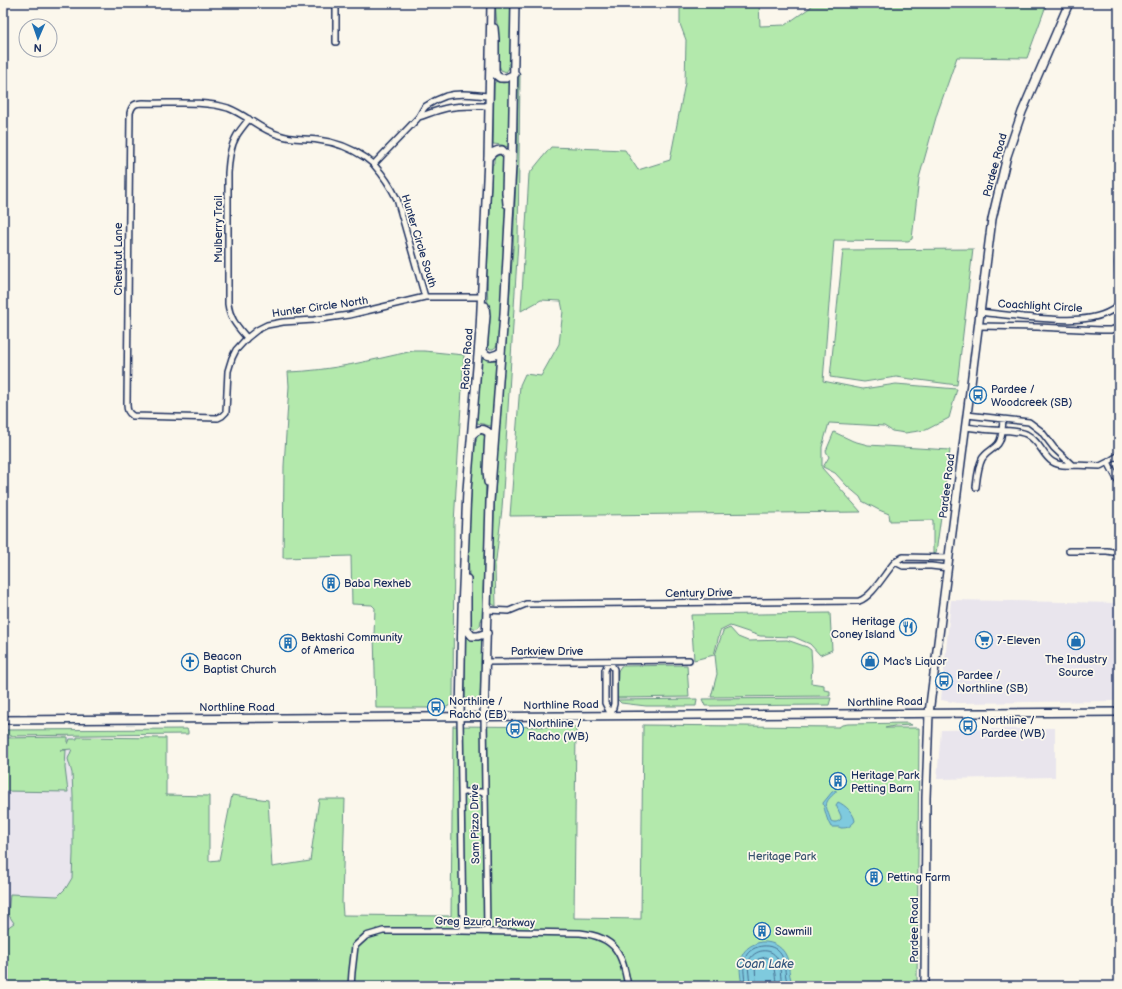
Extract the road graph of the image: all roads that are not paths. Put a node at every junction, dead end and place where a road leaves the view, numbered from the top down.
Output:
1 (336, 3) edge
2 (516, 3) edge
3 (1069, 3) edge
4 (490, 4) edge
5 (336, 42) dead end
6 (515, 74) junction
7 (489, 96) junction
8 (445, 97) junction
9 (133, 105) joint
10 (489, 106) junction
11 (448, 107) junction
12 (419, 117) junction
13 (249, 119) junction
14 (488, 158) junction
15 (374, 164) junction
16 (509, 230) junction
17 (1119, 258) edge
18 (1119, 275) edge
19 (483, 278) junction
20 (482, 297) junction
21 (425, 298) junction
22 (1119, 305) edge
23 (980, 312) junction
24 (978, 326) junction
25 (1119, 327) edge
26 (247, 338) junction
27 (501, 352) junction
28 (129, 414) joint
29 (967, 415) junction
30 (1003, 419) junction
31 (965, 428) junction
32 (1002, 431) junction
33 (1041, 431) junction
34 (472, 435) junction
35 (1034, 440) junction
36 (1119, 455) edge
37 (1108, 462) junction
38 (1072, 465) junction
39 (1119, 483) edge
40 (976, 487) dead end
41 (490, 501) junction
42 (1069, 551) dead end
43 (464, 553) junction
44 (1119, 553) edge
45 (949, 558) junction
46 (895, 562) junction
47 (948, 568) junction
48 (487, 610) junction
49 (486, 633) junction
50 (689, 660) dead end
51 (609, 661) junction
52 (486, 662) junction
53 (1119, 712) edge
54 (929, 713) junction
55 (611, 715) junction
56 (460, 717) junction
57 (484, 717) junction
58 (3, 720) edge
59 (461, 792) junction
60 (485, 792) junction
61 (463, 931) junction
62 (487, 932) junction
63 (351, 986) edge
64 (628, 986) edge
65 (925, 986) edge

1 - 5 street
2 - 6 main road
3 - 23 main road, Pardee Road
4 - 6 main road
4 - 7 main road, Racho Road
6 - 16 main road
7 - 8 street
7 - 10 main road, Racho Road
8 - 11 street
8 - 12 street
9 - 13 street, Hunter Circle South
9 - 28 street, Chestnut Lane
10 - 11 street
10 - 14 main road, Racho Road
11 - 12 street
12 - 15 street
13 - 15 street, Hunter Circle South
13 - 26 street, Mulberry Trail
14 - 16 main road
14 - 19 main road, Racho Road
15 - 21 street, Hunter Circle South
16 - 27 main road
17 - 18 street
19 - 20 main road, Racho Road
19 - 27 main road
20 - 21 street, Hunter Circle North
20 - 34 main road, Racho Road
21 - 26 street, Hunter Circle North
22 - 23 street, Coachlight Circle
23 - 24 main road, Pardee Road
24 - 25 street, Coachlight Circle
24 - 29 main road, Pardee Road
26 - 28 street, Hunter Circle North
27 - 41 main road
29 - 30 street
29 - 31 main road, Pardee Road
30 - 32 street
30 - 33 street
31 - 32 street
31 - 45 main road, Pardee Road
32 - 35 street
32 - 40 street
33 - 35 street
33 - 38 street
34 - 41 main road
34 - 43 main road, Racho Road
35 - 38 street
36 - 37 street
37 - 38 street
37 - 39 street
41 - 48 main road
42 - 44 street
43 - 49 main road
43 - 56 main road, Racho Road
45 - 46 street
45 - 47 main road, Pardee Road
46 - 47 street
46 - 48 street, Century Drive
47 - 54 main road, Pardee Road
48 - 49 main road
49 - 52 main road
50 - 51 street, Parkview Drive
51 - 52 street, Parkview Drive
51 - 55 street
51 - 55 street
52 - 57 main road
53 - 54 main road, Northline Road
54 - 55 main road, Northline Road
54 - 65 main road, Pardee Road
55 - 57 main road, Northline Road
56 - 57 main road, Northline Road
56 - 58 main road, Northline Road
56 - 59 street, Sam Pizzo Drive
57 - 60 street, Sam Pizzo Drive
59 - 60 street
59 - 61 street, Sam Pizzo Drive
60 - 62 street, Sam Pizzo Drive
61 - 62 street, Greg Bzura Parkway
61 - 63 street, Greg Bzura Parkway
62 - 64 street, Greg Bzura Parkway

